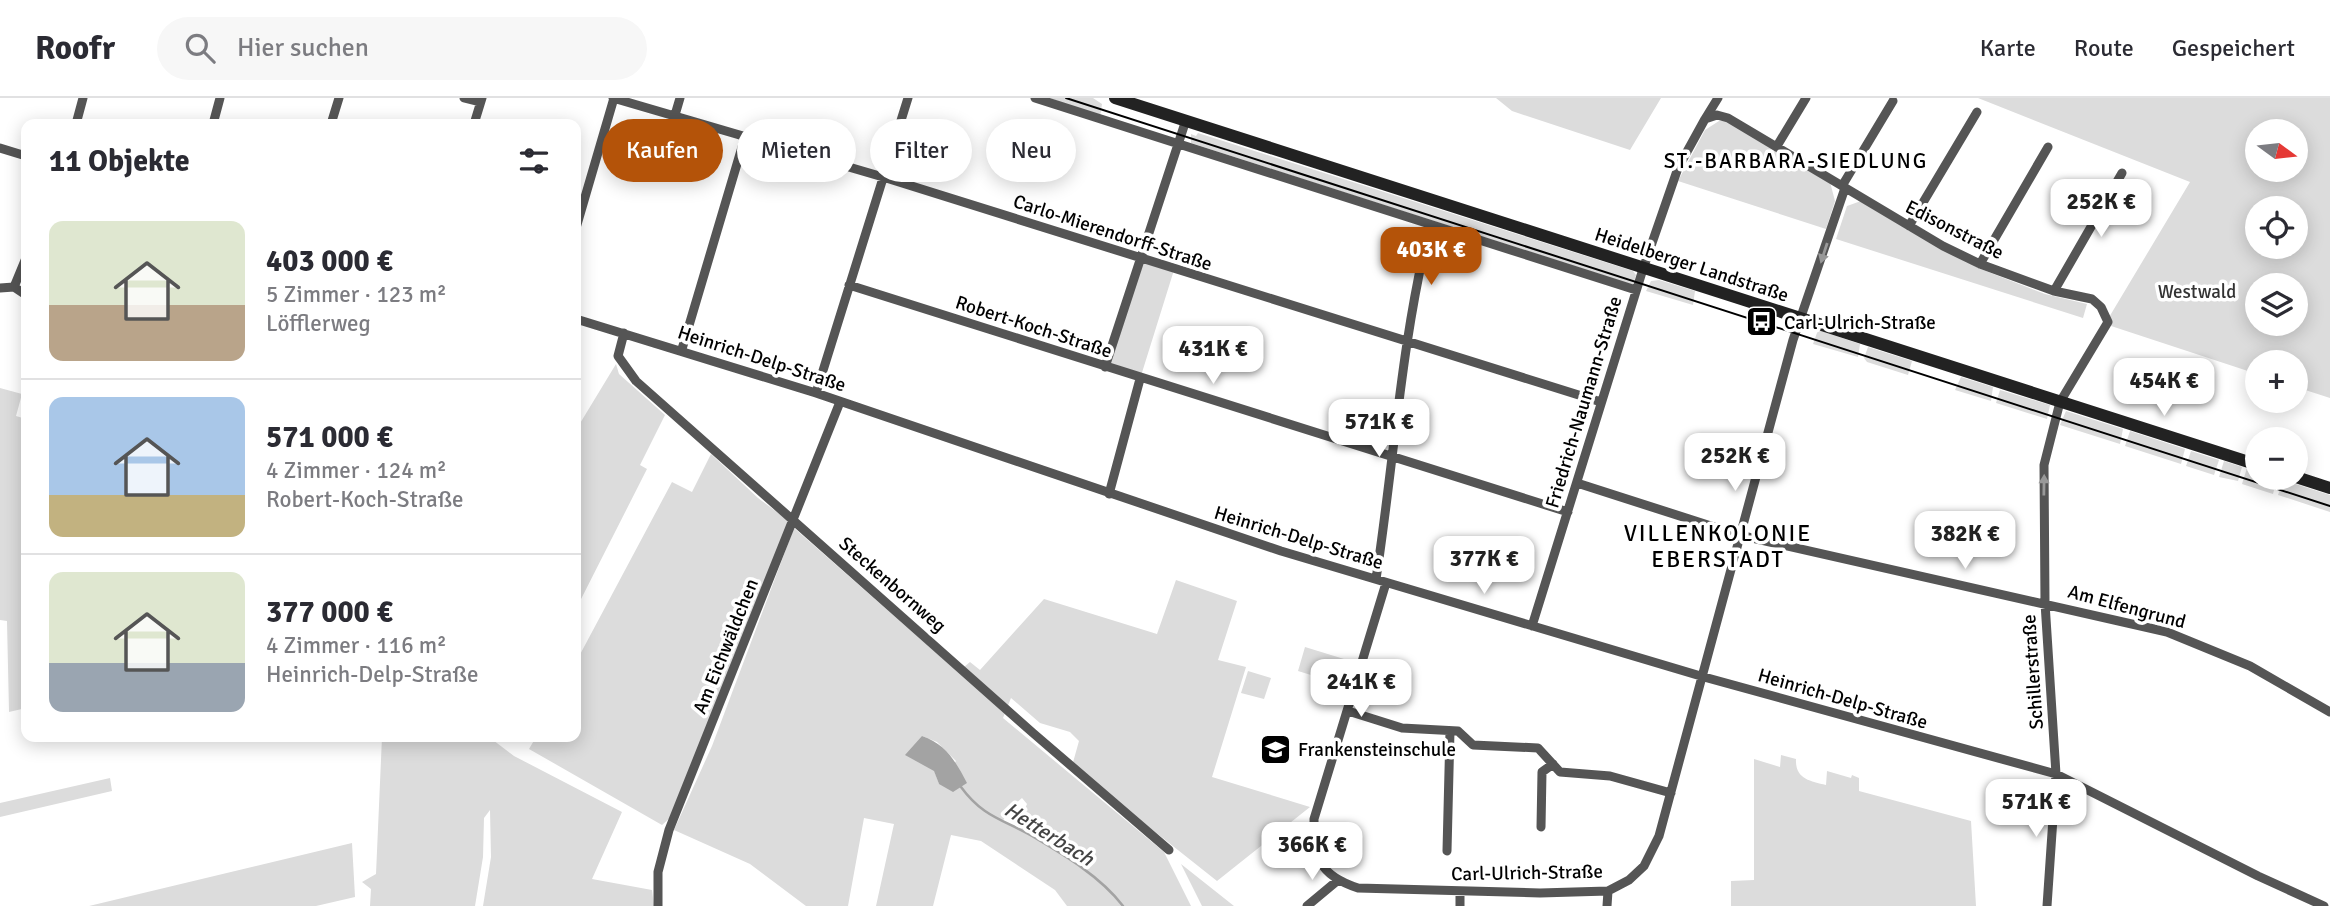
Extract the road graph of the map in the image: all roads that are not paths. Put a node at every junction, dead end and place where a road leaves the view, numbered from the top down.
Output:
1 (83, 98) edge
2 (220, 98) edge
3 (339, 98) edge
4 (464, 98) edge
5 (614, 98) edge
6 (680, 98) edge
7 (908, 98) edge
8 (1035, 98) edge
9 (1115, 98) edge
10 (1717, 98) edge
11 (1806, 98) edge
12 (481, 100) edge
13 (1893, 101) dead end
14 (1977, 112) dead end
15 (675, 115) junction
16 (77, 119) edge
17 (214, 119) edge
18 (333, 119) edge
19 (475, 119) edge
20 (901, 119) edge
21 (1705, 119) junction
22 (1186, 120) junction
23 (737, 134) edge
24 (1179, 144) junction
25 (1777, 146) junction
26 (2048, 147) dead end
27 (0, 148) edge
28 (21, 154) edge
29 (737, 164) edge
30 (2122, 173) dead end
31 (881, 182) edge
32 (899, 182) edge
33 (1844, 187) junction
34 (581, 211) edge
35 (1430, 226) junction
36 (1909, 226) junction
37 (1140, 259) junction
38 (1980, 264) junction
39 (1643, 269) junction
40 (21, 270) edge
41 (849, 285) junction
42 (14, 287) junction
43 (0, 288) edge
44 (1636, 290) junction
45 (2054, 291) junction
46 (21, 292) edge
47 (1800, 318) junction
48 (581, 320) edge
49 (624, 333) junction
50 (1407, 342) junction
51 (681, 349) junction
52 (1105, 367) junction
53 (1140, 379) junction
54 (816, 393) junction
55 (840, 402) junction
56 (1601, 402) junction
57 (2060, 402) junction
58 (1394, 459) junction
59 (2245, 461) edge
60 (2308, 481) edge
61 (1577, 483) junction
62 (2330, 488) edge
63 (1109, 494) junction
64 (1568, 512) junction
65 (794, 521) junction
66 (1739, 535) junction
67 (1376, 579) junction
68 (1387, 583) junction
69 (2045, 603) junction
70 (1532, 626) junction
71 (1704, 677) junction
72 (1348, 711) junction
73 (2330, 712) edge
74 (1450, 731) junction
75 (1552, 764) junction
76 (2056, 774) junction
77 (1671, 793) junction
78 (1541, 827) dead end
79 (1169, 850) dead end
80 (1447, 851) dead end
81 (1337, 881) junction
82 (1608, 891) junction
83 (1460, 892) junction
84 (657, 906) edge
85 (1307, 906) edge
86 (1460, 906) edge
87 (1607, 906) edge
88 (2047, 906) edge
89 (2325, 906) edge

1 - 16 street
2 - 17 street
3 - 18 street
4 - 12 street
5 - 15 street, Carlo-Mierendorff-Straße
5 - 34 street
6 - 15 street
7 - 20 street
8 - 24 street
9 - 22 street, Heidelberger Landstraße
10 - 21 street
11 - 25 street
12 - 19 street
13 - 33 street, Carl-Ulrich-Straße
14 - 36 street
15 - 23 street, Carlo-Mierendorff-Straße
21 - 25 street, Edisonstraße
21 - 39 street
22 - 24 street
22 - 39 street, Heidelberger Landstraße
24 - 35 street
24 - 37 street
25 - 33 street, Edisonstraße
26 - 38 street
27 - 28 street
29 - 51 street
30 - 45 street
31 - 41 street
32 - 37 street, Carlo-Mierendorff-Straße
33 - 36 street, Edisonstraße
33 -> 47 street, Carl-Ulrich-Straße
35 - 44 street
35 - 50 street
36 - 38 street, Edisonstraße
37 - 50 street, Carlo-Mierendorff-Straße
37 - 52 street
38 - 45 street, Edisonstraße
39 - 44 street, Friedrich-Naumann-Straße
39 - 47 street, Heidelberger Landstraße
40 - 42 street
41 - 52 street, Robert-Koch-Straße
41 - 54 street
42 - 43 street
42 - 46 street
44 - 56 street, Friedrich-Naumann-Straße
45 - 57 street, Edisonstraße
47 - 57 street, Heidelberger Landstraße
47 - 66 street, Carl-Ulrich-Straße
48 - 49 street, Heinrich-Delp-Straße
49 - 51 street, Heinrich-Delp-Straße
49 - 65 street, Steckenbornweg
50 - 56 street, Carlo-Mierendorff-Straße
50 - 58 street
51 - 54 street, Heinrich-Delp-Straße
52 - 53 street, Robert-Koch-Straße
53 - 58 street, Robert-Koch-Straße
53 - 63 street
54 - 55 street, Heinrich-Delp-Straße
55 - 63 street, Heinrich-Delp-Straße
55 - 65 street, Am Eichwäldchen
56 - 61 street, Friedrich-Naumann-Straße
57 - 59 street, Heidelberger Landstraße
69 -> 57 street, Schillerstraße
58 - 64 street, Robert-Koch-Straße
58 - 67 street
60 - 62 street
61 - 64 street, Friedrich-Naumann-Straße
61 - 66 street, Am Elfengrund
63 - 67 street, Heinrich-Delp-Straße
64 - 70 street, Friedrich-Naumann-Straße
65 - 79 street, Steckenbornweg
65 - 84 street, Am Eichwäldchen
66 - 69 street, Am Elfengrund
66 - 71 street, Carl-Ulrich-Straße
67 - 68 street, Heinrich-Delp-Straße
68 - 70 street, Heinrich-Delp-Straße
68 - 72 street
69 - 73 street, Am Elfengrund
69 - 76 street, Schillerstraße
70 - 71 street, Heinrich-Delp-Straße
71 - 76 street, Heinrich-Delp-Straße
71 - 77 street, Carl-Ulrich-Straße
72 - 74 street
72 - 81 street
74 - 75 street
74 - 80 street
75 - 77 street
75 - 78 street
76 - 88 street, Schillerstraße
76 - 89 street, Heinrich-Delp-Straße
77 - 82 street, Carl-Ulrich-Straße
81 - 83 street, Carl-Ulrich-Straße
81 - 85 street
82 - 83 street, Carl-Ulrich-Straße
82 - 87 street
83 - 86 street

